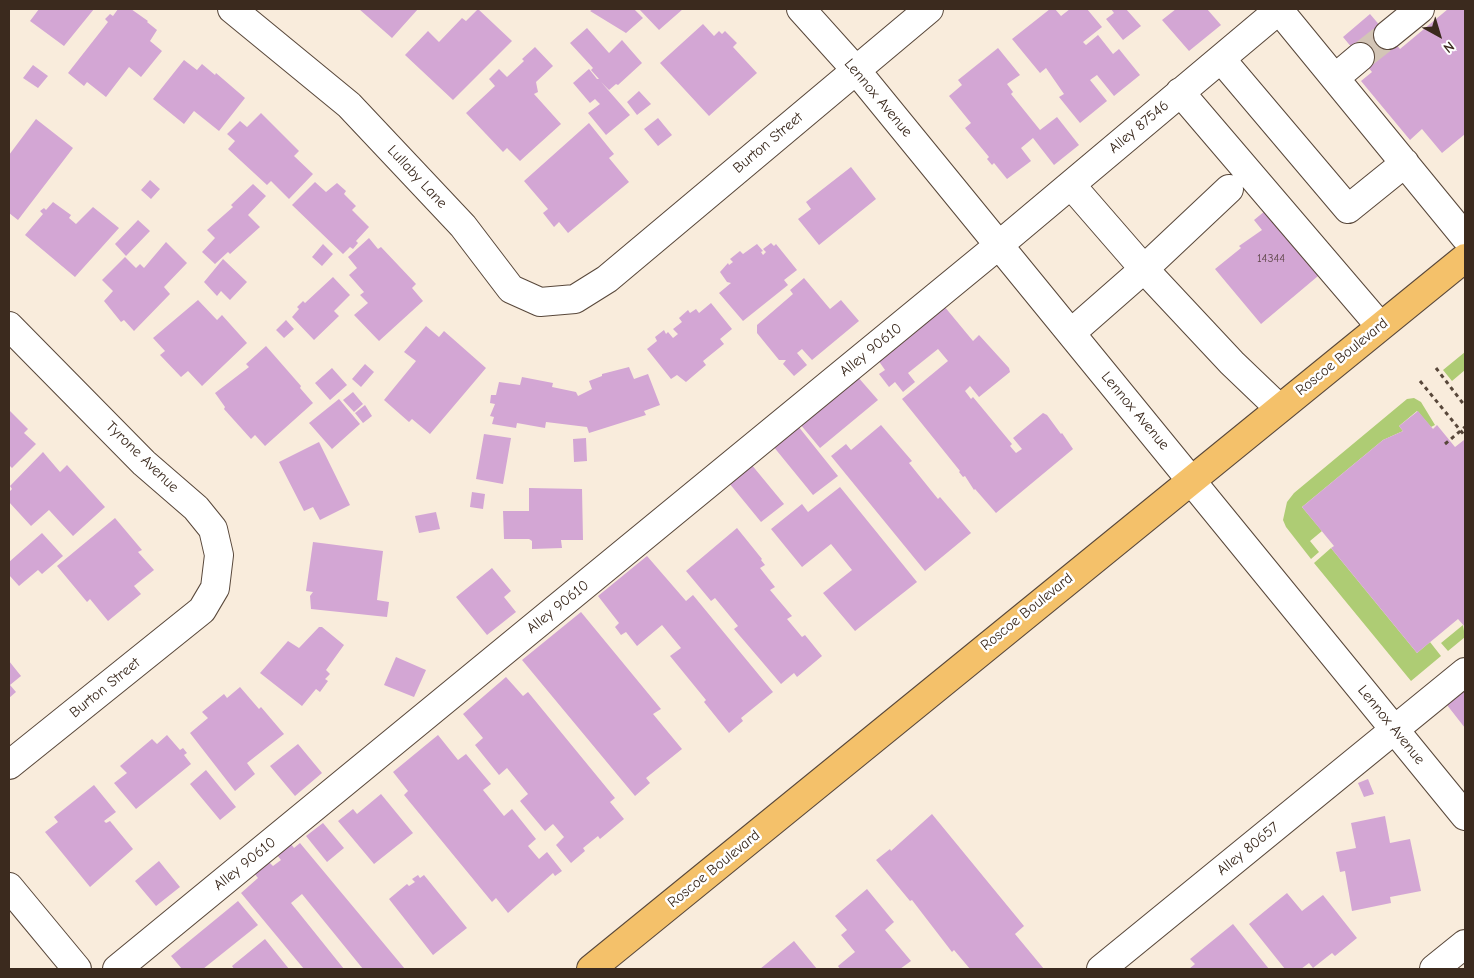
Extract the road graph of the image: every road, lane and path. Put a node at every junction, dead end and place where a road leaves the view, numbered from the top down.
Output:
1 (232, 9) edge
2 (801, 9) edge
3 (929, 9) edge
4 (1280, 9) edge
5 (1420, 9) edge
6 (1388, 35) tunnel mouth
7 (1360, 57) tunnel mouth
8 (1221, 59) junction
9 (855, 69) junction
10 (1335, 78) junction
11 (1180, 92) junction
12 (1405, 163) junction
13 (1071, 185) junction
14 (1229, 190) dead end
15 (1465, 237) edge
16 (999, 245) junction
17 (1465, 258) edge
18 (1144, 269) junction
19 (607, 279) joint
20 (9, 326) edge
21 (1380, 326) junction
22 (1071, 333) junction
23 (1436, 368) dead end
24 (1420, 381) dead end
25 (1465, 406) edge
26 (1279, 408) junction
27 (1465, 427) edge
28 (1461, 431) junction
29 (1465, 436) edge
30 (1445, 444) dead end
31 (1192, 479) junction
32 (202, 610) joint
33 (1465, 672) edge
34 (1395, 729) junction
35 (9, 765) edge
36 (1465, 816) edge
37 (9, 887) edge
38 (1465, 944) edge
39 (77, 969) edge
40 (117, 969) edge
41 (591, 969) edge
42 (1101, 969) edge
43 (1434, 969) edge

1 - 19 street, Lullaby Lane
2 - 9 street, Lennox Avenue
3 - 9 street, Burton Street
4 - 8 street, Alley 87546
4 - 10 street
5 - 6 street
7 - 10 street
8 - 11 street, Alley 87546
8 - 12 street
9 - 16 street, Lennox Avenue
9 - 19 street, Burton Street
10 - 12 street
11 - 13 street, Alley 87546
11 - 21 street
12 - 15 street
13 - 16 street, Alley 87546
13 - 18 street
14 - 18 street
16 - 22 street, Lennox Avenue
16 - 40 street, Alley 90610
17 - 21 main road, Roscoe Boulevard
18 - 22 street
18 - 26 street
20 - 32 street, Tyrone Avenue
21 - 26 main road, Roscoe Boulevard
22 - 31 street, Lennox Avenue
23 - 25 path
24 - 28 path
26 - 31 main road, Roscoe Boulevard
27 - 28 path
28 - 29 path
28 - 30 path
31 - 34 street, Lennox Avenue
31 - 41 main road, Roscoe Boulevard
32 - 35 street, Burton Street
33 - 34 street, Alley 80657
34 - 36 street, Lennox Avenue
34 - 42 street, Alley 80657
37 - 39 street
38 - 43 street

